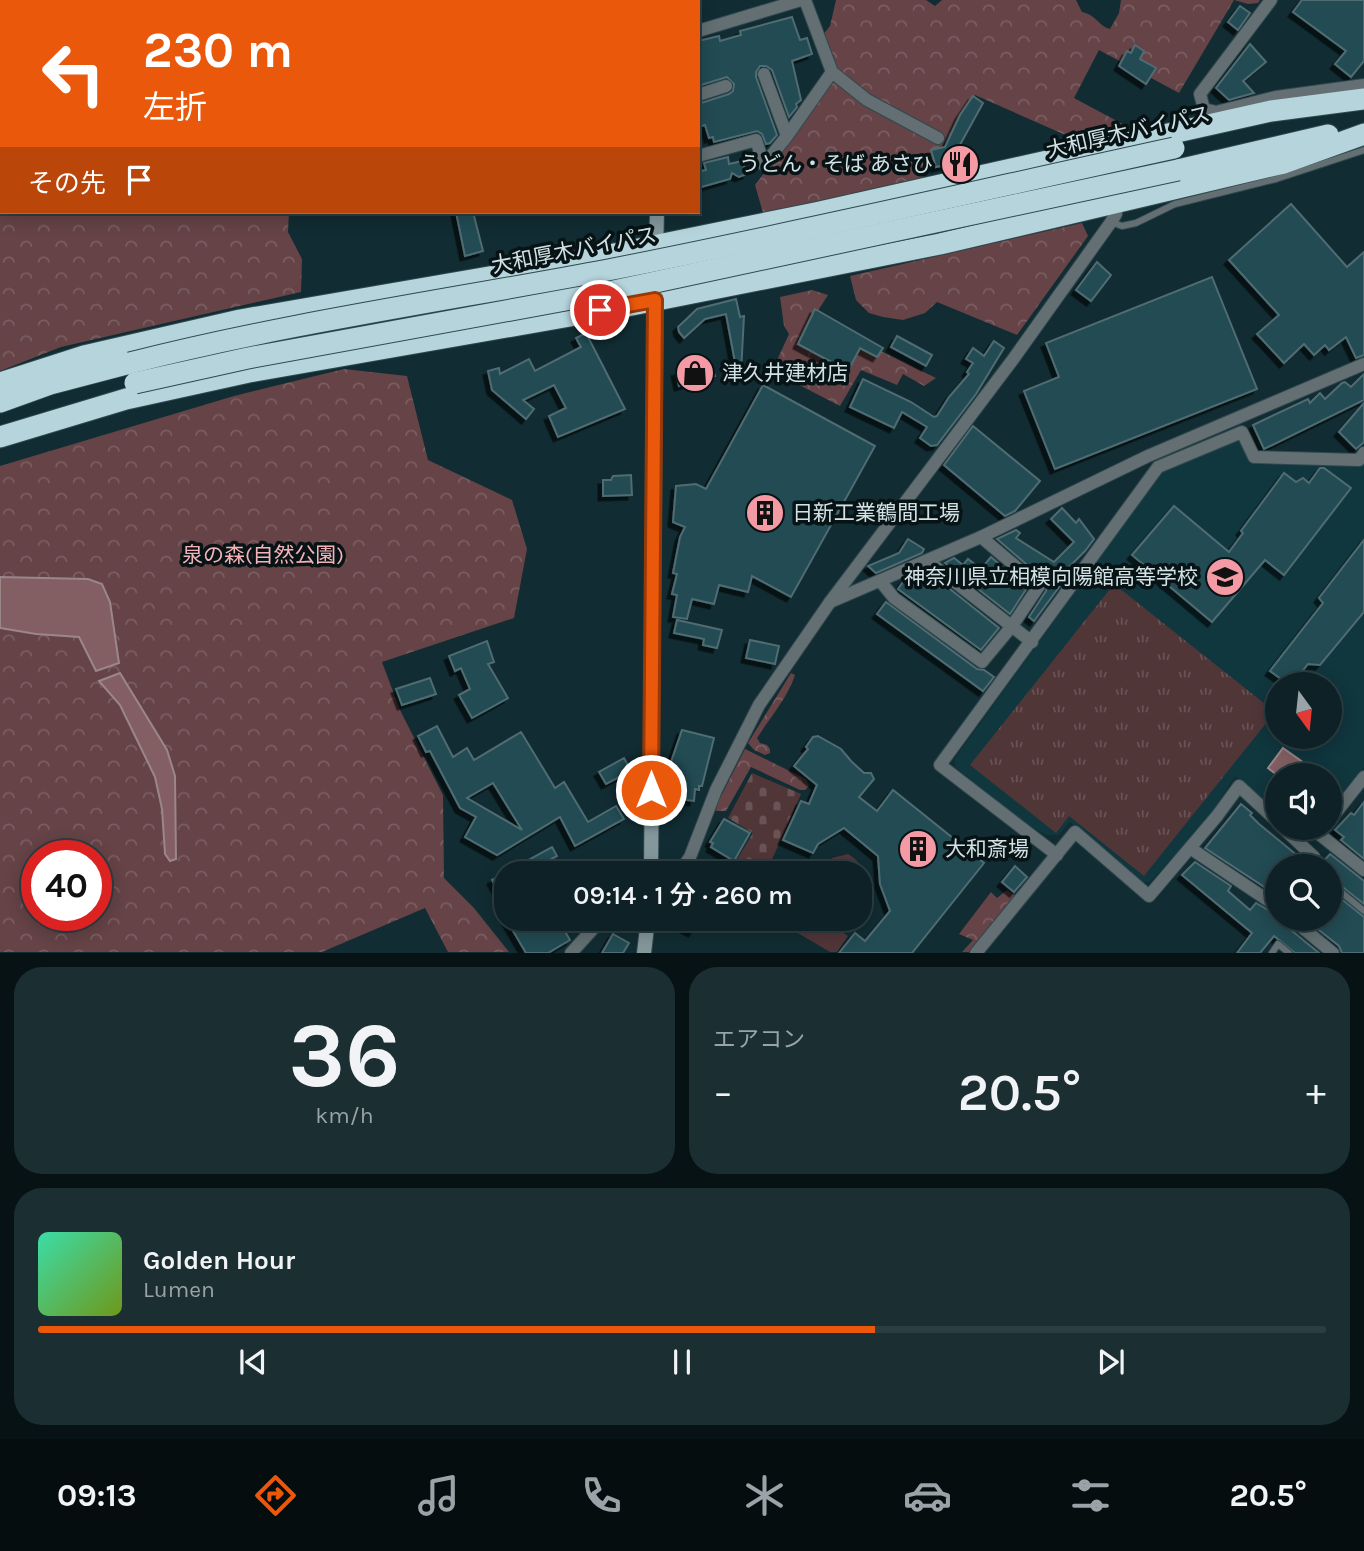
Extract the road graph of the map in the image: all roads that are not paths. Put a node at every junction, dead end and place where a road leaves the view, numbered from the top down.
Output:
1 (803, 0) edge
2 (1271, 0) edge
3 (700, 30) edge
4 (832, 72) junction
5 (764, 74) dead end
6 (1364, 85) edge
7 (726, 86) dead end
8 (700, 94) edge
9 (1364, 101) edge
10 (1364, 126) edge
11 (1364, 134) edge
12 (788, 136) junction
13 (938, 138) dead end
14 (1364, 150) edge
15 (700, 155) edge
16 (1114, 213) junction
17 (657, 214) edge
18 (657, 245) junction
19 (655, 300) junction
20 (1364, 364) edge
21 (132, 373) junction
22 (0, 383) edge
23 (0, 402) edge
24 (0, 424) edge
25 (0, 437) edge
26 (1364, 453) edge
27 (981, 537) junction
28 (928, 561) junction
29 (881, 582) junction
30 (830, 602) junction
31 (1012, 626) junction
32 (1032, 642) junction
33 (1364, 777) edge
34 (1342, 805) edge
35 (1265, 810) edge
36 (1294, 840) edge
37 (1331, 840) edge
38 (1190, 848) junction
39 (1307, 854) edge
40 (1057, 855) junction
41 (651, 861) edge
42 (687, 861) edge
43 (1364, 870) edge
44 (1342, 893) edge
45 (1265, 898) edge
46 (1364, 911) edge
47 (591, 931) edge
48 (647, 931) edge
49 (1306, 931) edge
50 (571, 953) edge
51 (644, 953) edge
52 (976, 953) edge
53 (1272, 953) edge
54 (1289, 953) edge
55 (1333, 953) edge

1 - 3 street
1 - 4 street
2 - 6 street
4 - 12 street
4 - 13 street
5 - 12 street
7 - 8 street
9 - 18 highway
9 - 21 highway, 大和厚木バイパス, bridge
10 - 21 highway, 大和厚木バイパス, bridge
11 - 16 highway
12 - 15 street
14 - 16 lane
16 - 19 highway
16 - 30 street
17 - 18 street
18 - 19 street
18 - 22 highway
19 - 25 highway
19 - 41 street
20 - 27 street
21 - 23 highway, 大和厚木バイパス
21 - 24 highway, 大和厚木バイパス
26 - 32 street
27 - 28 street
27 - 31 street
28 - 29 street
28 - 31 street
29 - 30 street
29 - 31 street
30 - 42 street
31 - 32 street
32 - 40 street
33 - 34 street
35 - 38 street
36 - 39 street
37 - 43 street
38 - 40 street
38 - 45 street
40 - 52 street
44 - 46 lane
47 - 50 street
48 - 51 street
49 - 55 street
53 - 54 lane

